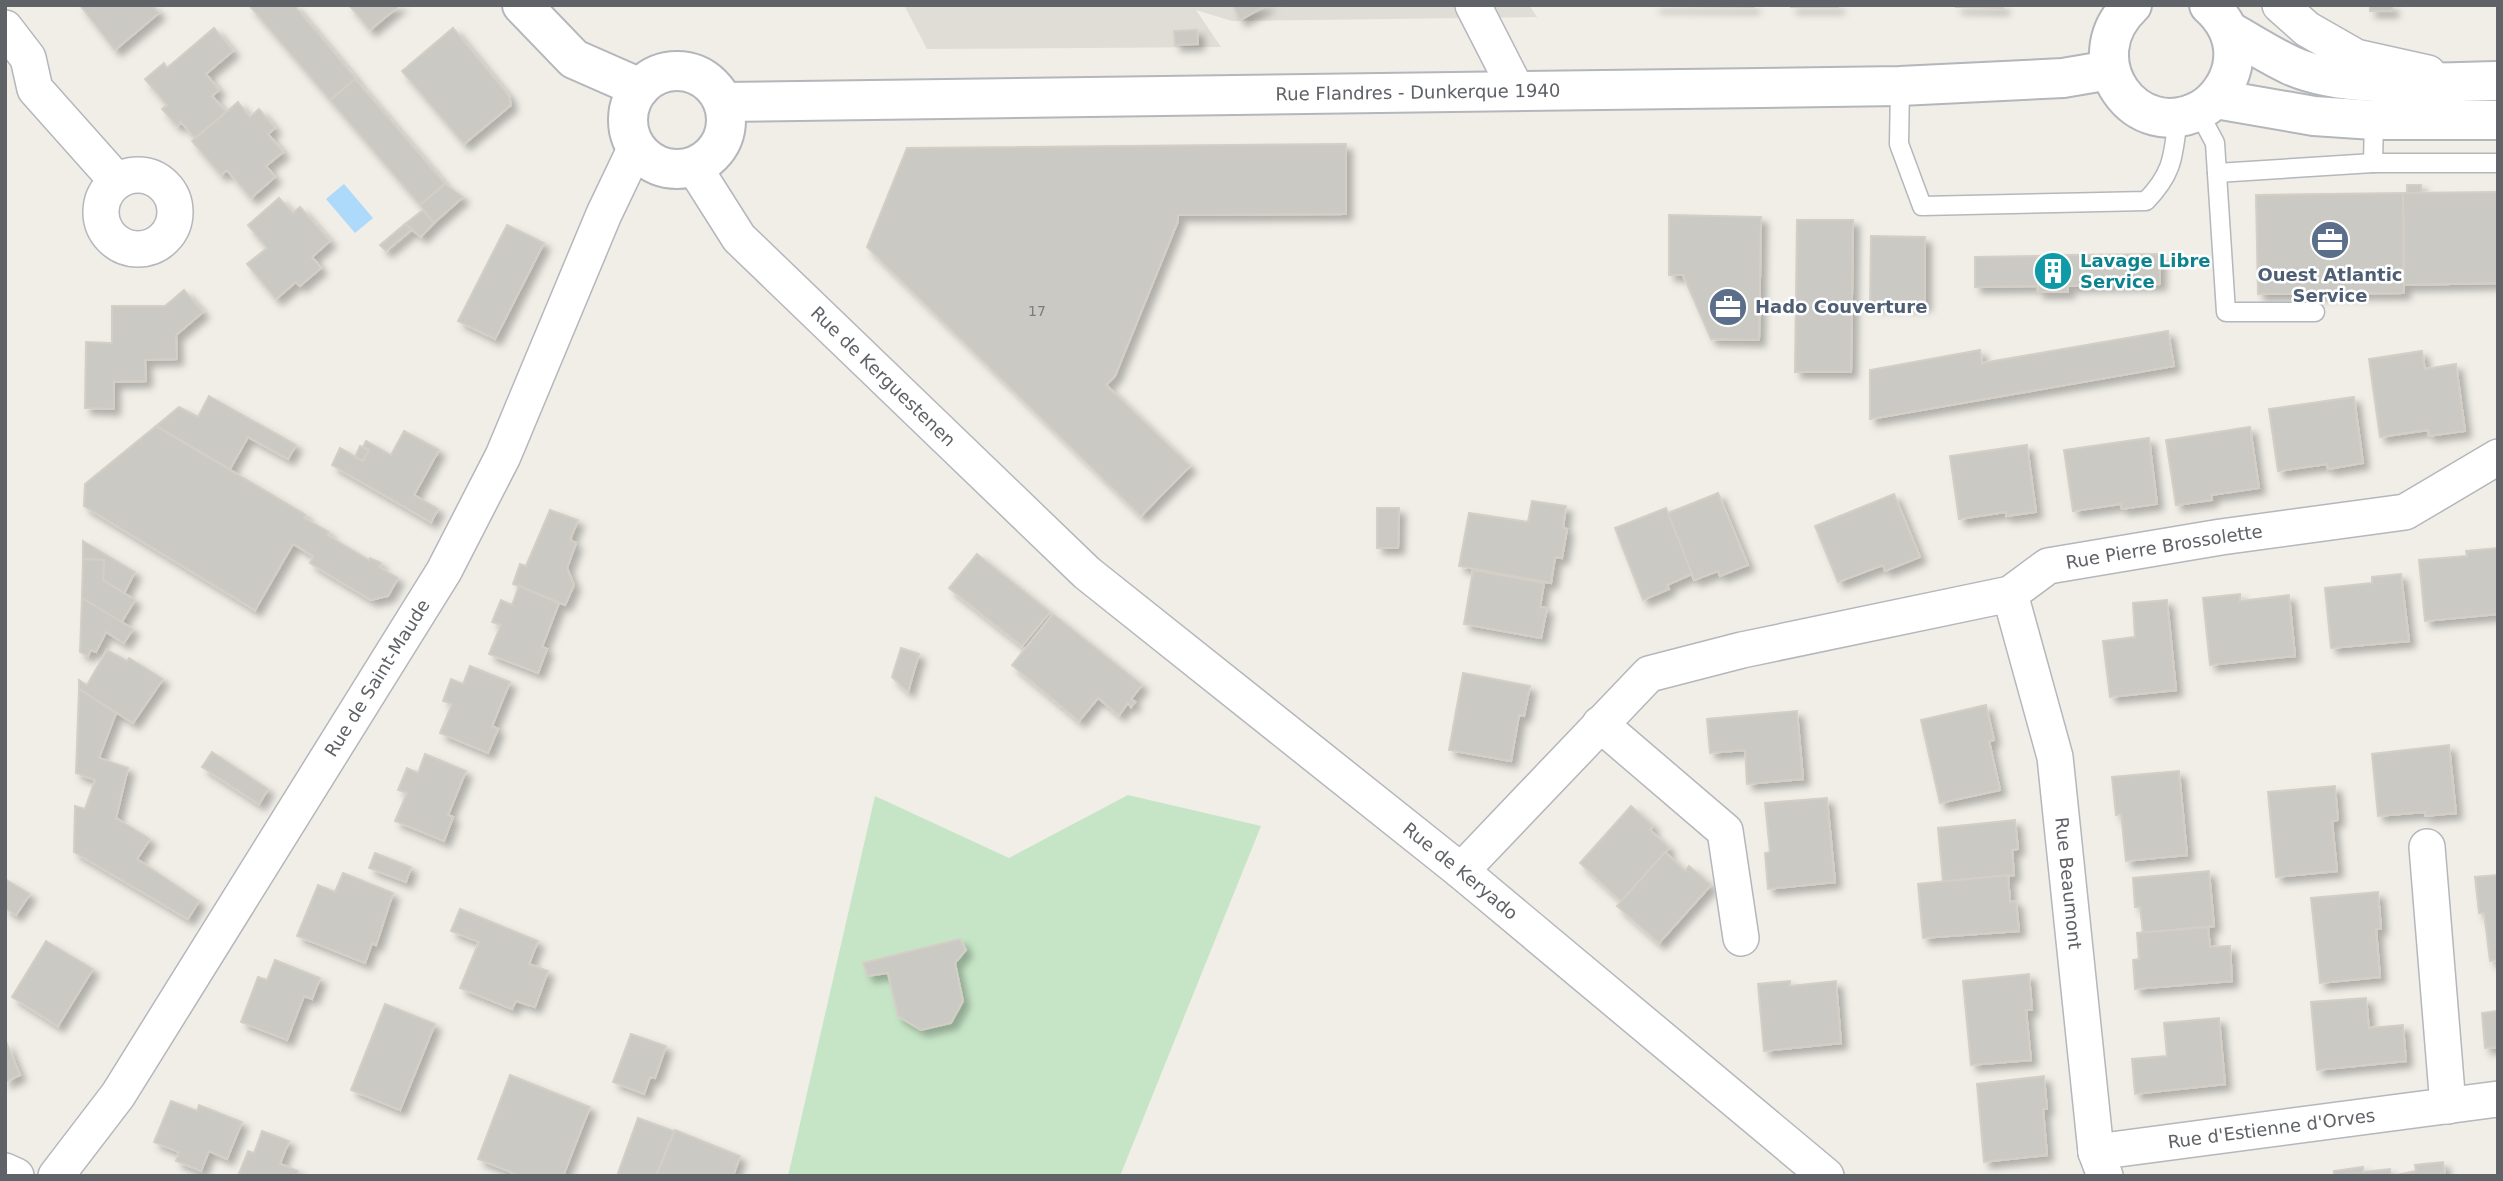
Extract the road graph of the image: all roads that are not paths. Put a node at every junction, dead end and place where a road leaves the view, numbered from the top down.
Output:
1 (522, 5) edge
2 (1473, 5) edge
3 (2132, 5) edge
4 (2280, 5) edge
5 (2219, 18) edge
6 (5, 28) edge
7 (17, 68) edge
8 (2110, 70) junction
9 (2482, 82) edge
10 (1900, 86) junction
11 (640, 88) junction
12 (1517, 91) junction
13 (723, 102) junction
14 (2197, 109) junction
15 (2374, 120) junction
16 (2498, 120) edge
17 (636, 147) junction
18 (2374, 163) junction
19 (2498, 163) edge
20 (694, 167) junction
21 (2217, 173) junction
22 (117, 181) dead end
23 (2315, 312) dead end
24 (2498, 457) edge
25 (1087, 573) joint
26 (2010, 594) junction
27 (1600, 723) junction
28 (2427, 847) dead end
29 (1461, 872) junction
30 (1741, 938) dead end
31 (2498, 1099) edge
32 (2448, 1106) junction
33 (2100, 1164) edge
34 (5, 1171) edge
35 (16, 1176) edge
36 (57, 1176) edge
37 (1826, 1176) edge

1 - 11 street
2 - 12 street
3 - 8 street
4 - 9 street
5 - 9 street
5 - 14 street
6 - 7 street
7 - 22 street
8 - 10 street, Rue Flandres - Dunkerque 1940
8 - 14 street
10 - 12 street, Rue Flandres - Dunkerque 1940
10 - 14 lane
11 - 13 street
11 - 17 street
12 - 13 street, Rue Flandres - Dunkerque 1940
13 - 20 street
14 - 15 street
14 - 21 lane
15 - 16 street
15 - 18 lane
17 - 20 street
17 - 36 street, Rue de Saint-Maude
18 - 19 lane
18 - 21 lane
20 - 25 street, Rue de Kerguestenen
21 - 23 lane
24 - 26 street, Rue Pierre Brossolette
25 - 29 street, Rue de Keryado
26 - 27 street, Rue Pierre Brossolette
26 - 33 street, Rue Beaumont
27 - 29 street, Rue Pierre Brossolette
27 - 30 street
28 - 32 street
29 - 37 street, Rue de Keryado
31 - 32 street, Rue d'Estienne d'Orves
32 - 33 street, Rue d'Estienne d'Orves
34 - 35 street

